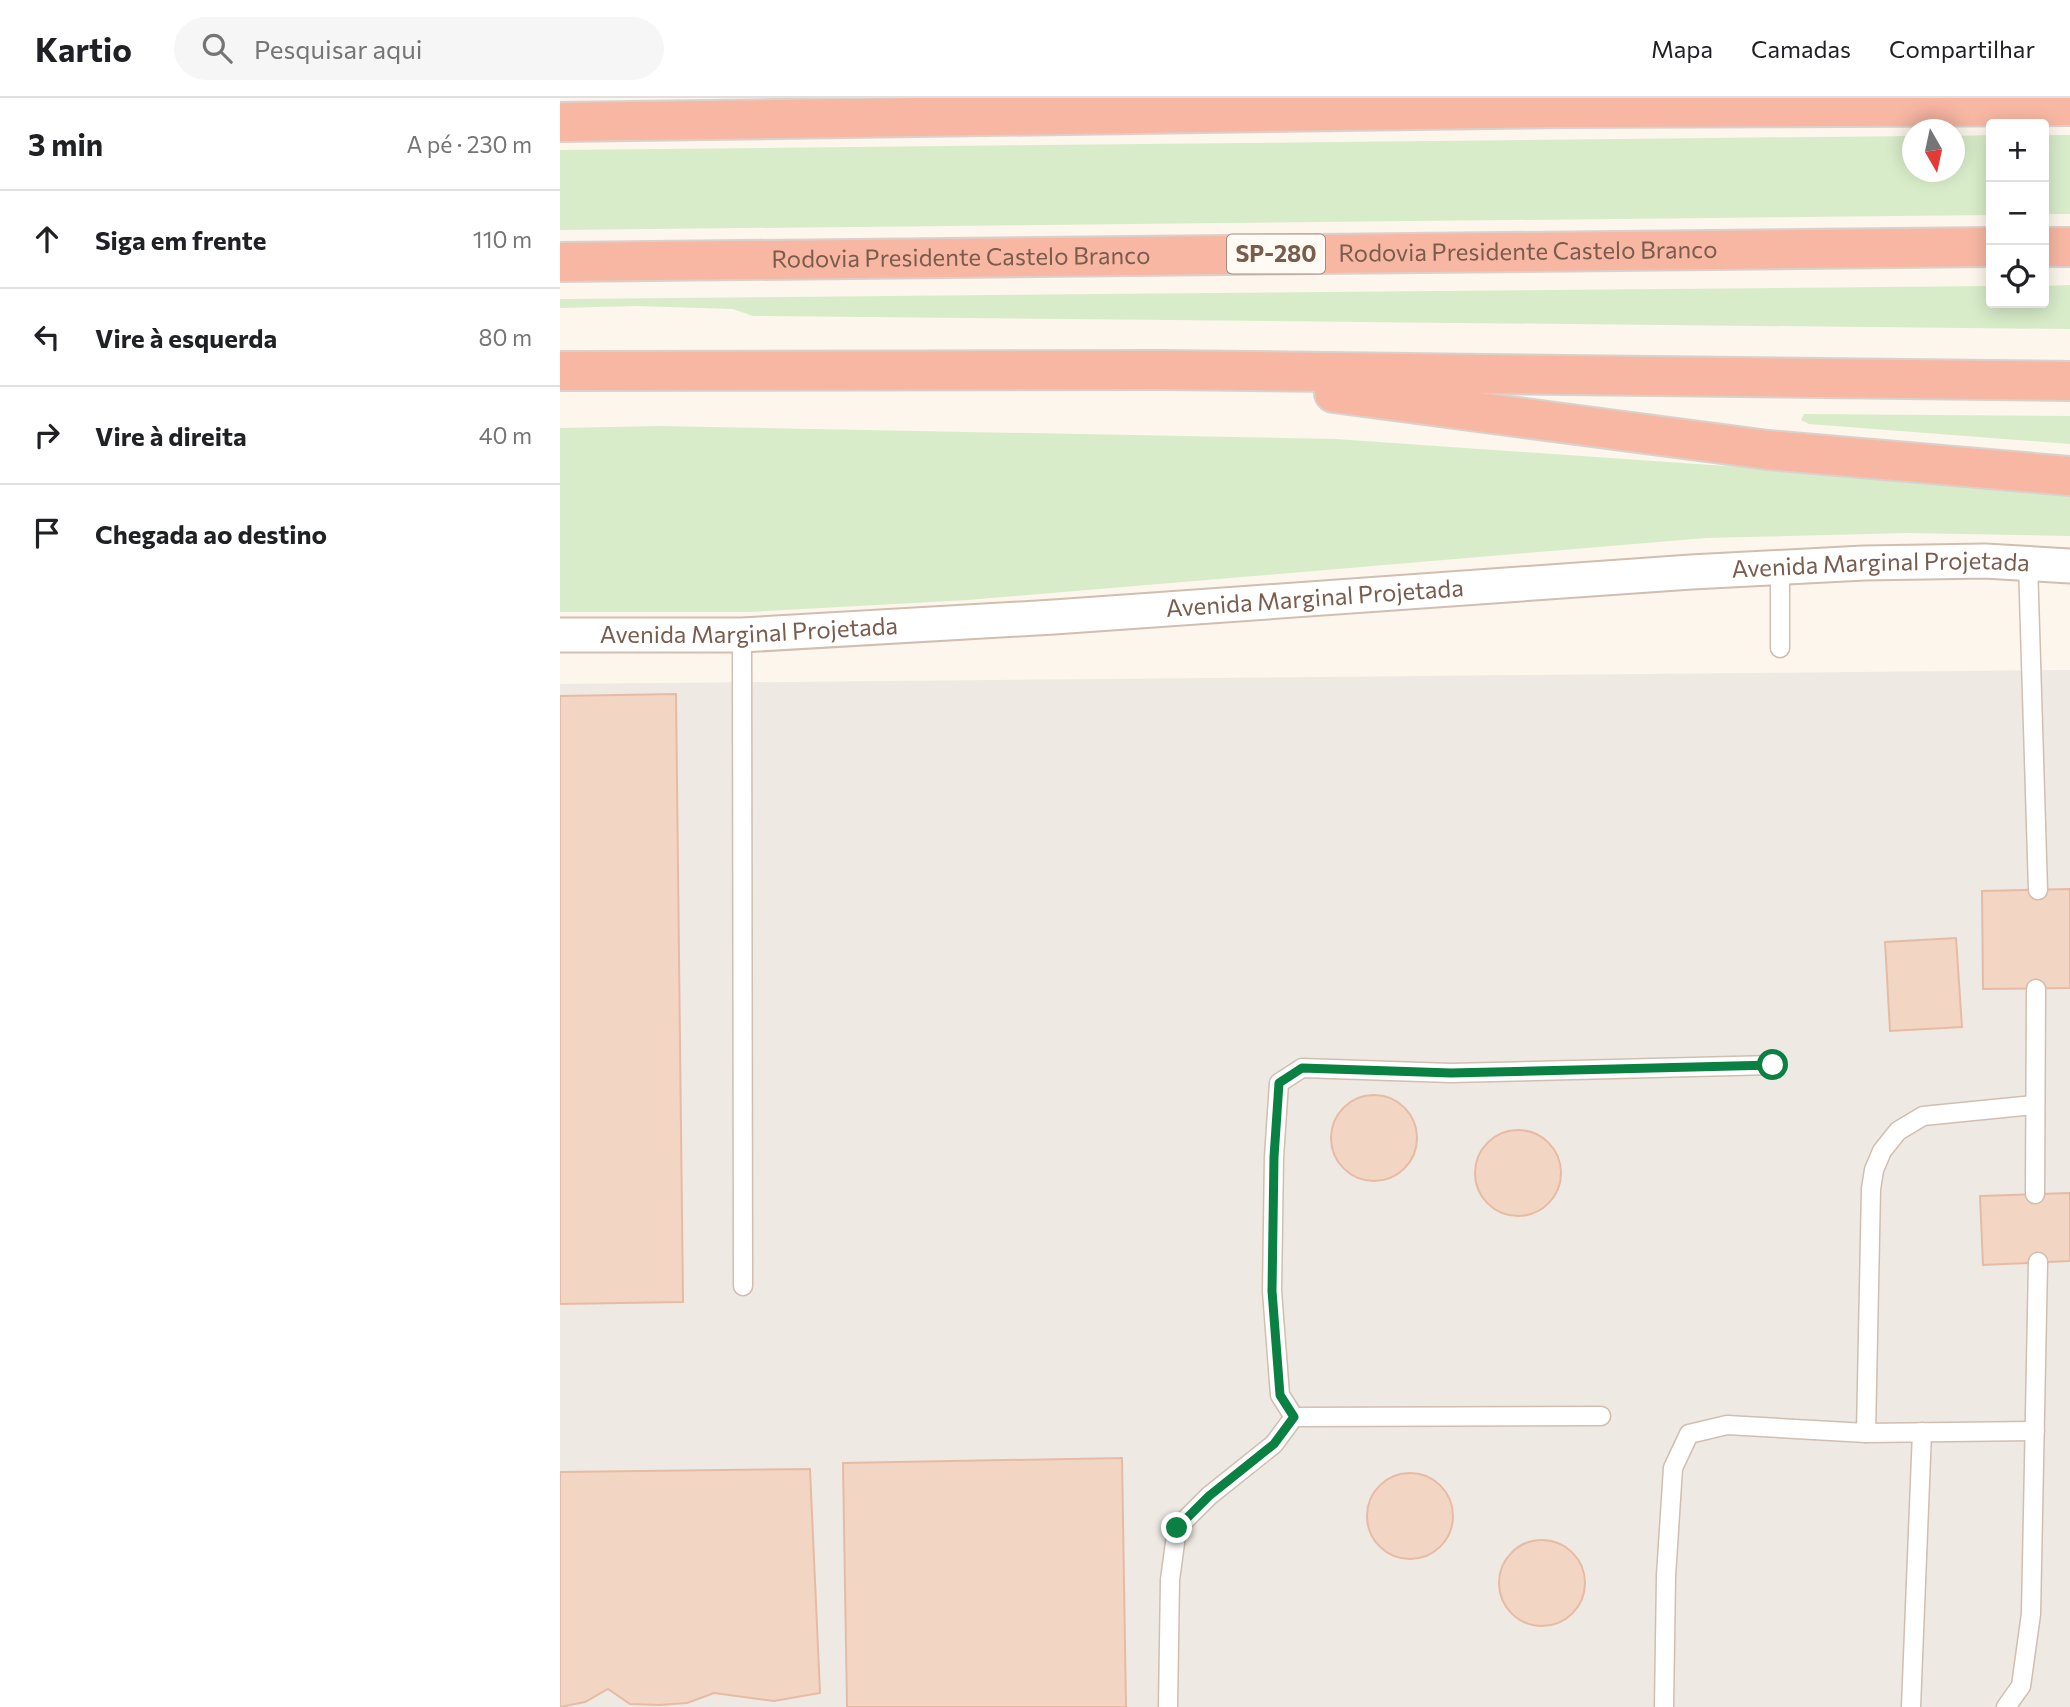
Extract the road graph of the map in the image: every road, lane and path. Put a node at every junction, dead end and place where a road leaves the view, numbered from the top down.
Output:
1 (2070, 106) edge
2 (560, 122) edge
3 (1986, 247) edge
4 (2049, 247) edge
5 (2070, 247) edge
6 (560, 262) edge
7 (1162, 370) junction
8 (560, 371) edge
9 (2070, 381) edge
10 (2070, 476) edge
11 (2028, 563) junction
12 (2070, 566) edge
13 (1780, 567) junction
14 (560, 635) edge
15 (742, 635) junction
16 (1780, 648) dead end
17 (2038, 890) dead end
18 (2036, 989) dead end
19 (1773, 1065) dead end
20 (2034, 1105) junction
21 (2035, 1194) dead end
22 (2038, 1262) dead end
23 (744, 1286) dead end
24 (1601, 1416) dead end
25 (1294, 1417) junction
26 (2035, 1431) junction
27 (1922, 1432) junction
28 (1866, 1433) junction
29 (1168, 1707) edge
30 (1664, 1707) edge
31 (1911, 1707) edge
32 (2006, 1707) edge

1 - 2 highway
3 - 6 highway, Rodovia Presidente Castelo Branco / SP-280
4 - 5 highway
7 - 8 highway
7 - 9 highway
7 - 10 highway
11 - 12 street, Avenida Marginal Projetada
11 - 13 street, Avenida Marginal Projetada
11 - 17 lane
13 - 15 street, Avenida Marginal Projetada
13 - 16 lane
14 - 15 street, Avenida Marginal Projetada
15 - 23 lane
18 - 20 lane
19 - 25 lane
20 - 21 lane
20 - 28 lane
22 - 26 lane
24 - 25 lane
25 - 29 lane
26 - 27 lane
26 - 32 lane
27 - 28 lane
27 - 31 lane
28 - 30 lane

